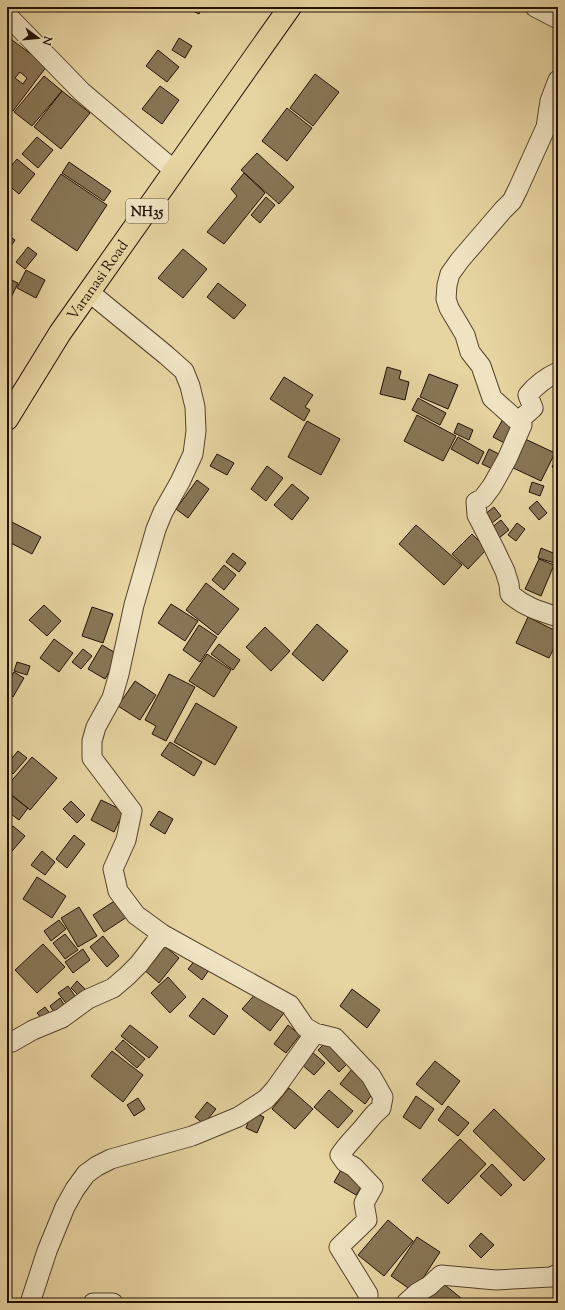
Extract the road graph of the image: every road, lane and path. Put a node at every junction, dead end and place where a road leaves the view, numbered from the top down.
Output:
1 (290, 7) edge
2 (535, 7) edge
3 (7, 15) edge
4 (558, 19) edge
5 (558, 80) edge
6 (176, 170) junction
7 (89, 292) junction
8 (558, 372) edge
9 (7, 419) edge
10 (522, 425) junction
11 (558, 617) edge
12 (162, 934) junction
13 (316, 1033) junction
14 (7, 1043) edge
15 (558, 1274) edge
16 (30, 1303) edge
17 (93, 1303) edge
18 (113, 1303) edge
19 (368, 1303) edge
20 (406, 1303) edge

1 - 6 highway, Varanasi Road / NH35
2 - 4 street
3 - 6 street
5 - 10 street
6 - 7 highway, Varanasi Road / NH35
7 - 9 highway, Varanasi Road / NH35
7 - 12 street
8 - 10 street
10 - 11 street
12 - 13 street
12 - 14 street
13 - 16 street
13 - 19 street
15 - 20 street
17 - 18 street

